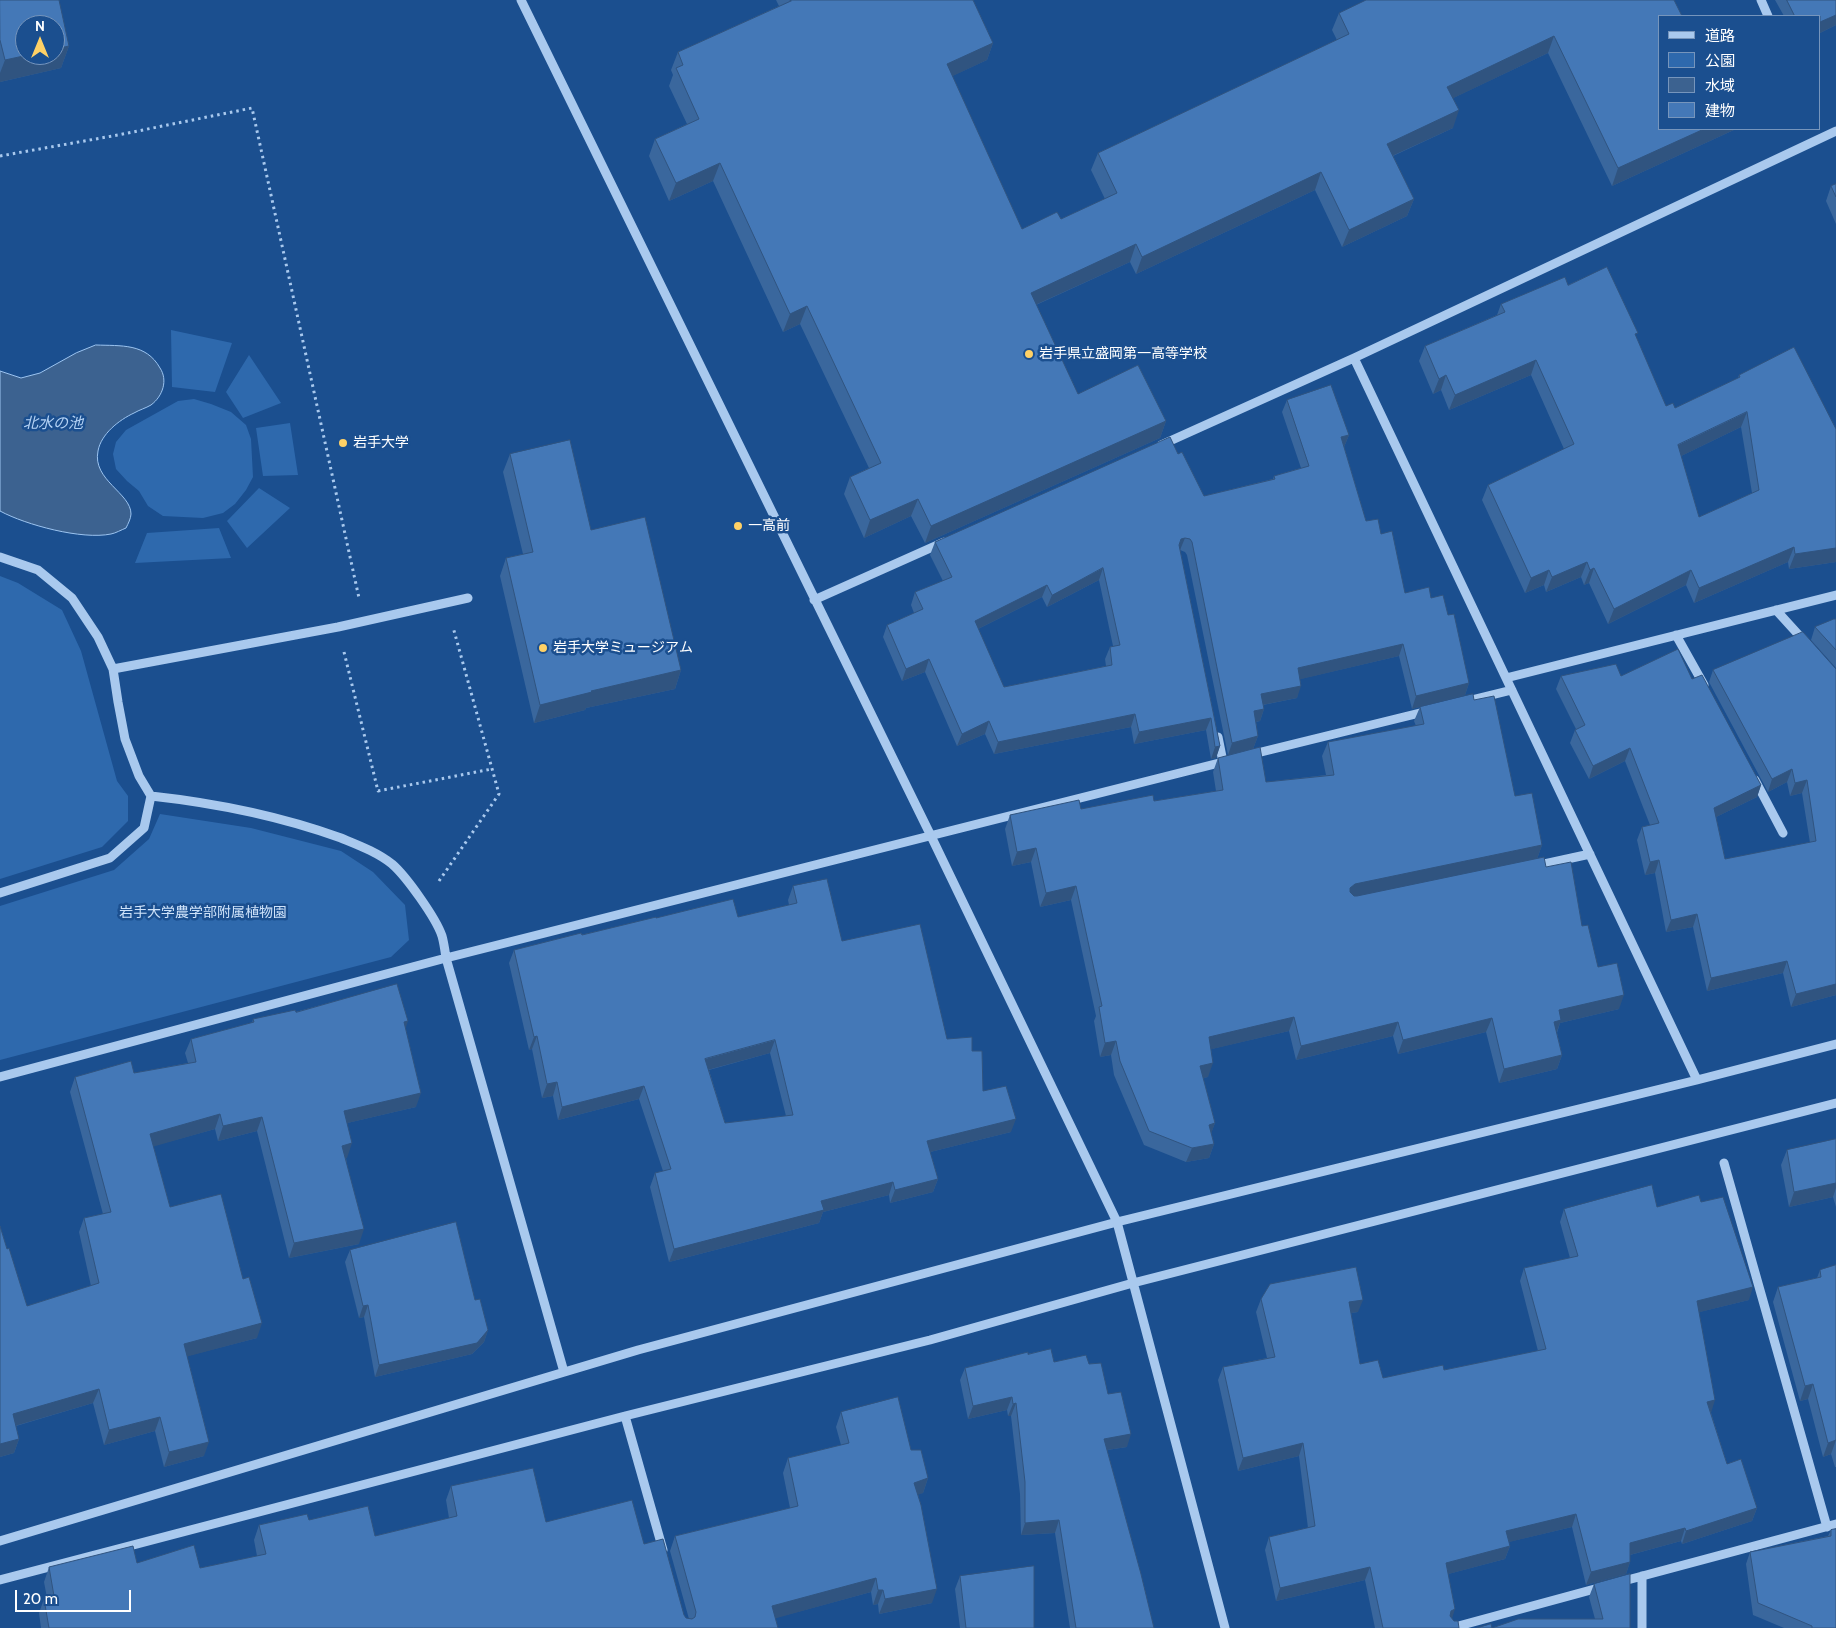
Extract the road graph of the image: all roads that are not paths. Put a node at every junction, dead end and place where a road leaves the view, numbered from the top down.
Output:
1 (521, 0) edge
2 (1761, 0) edge
3 (1768, 15) edge
4 (1836, 131) edge
5 (1821, 133) edge
6 (1354, 358) junction
7 (1156, 447) edge
8 (950, 540) edge
9 (0, 557) edge
10 (1836, 595) edge
11 (468, 598) dead end
12 (814, 600) junction
13 (1776, 610) junction
14 (1676, 635) junction
15 (1810, 647) edge
16 (113, 669) junction
17 (1506, 678) junction
18 (1512, 690) junction
19 (1709, 695) edge
20 (1454, 704) edge
21 (1435, 709) edge
22 (1215, 725) edge
23 (1242, 757) edge
24 (1232, 760) edge
25 (1223, 762) junction
26 (1751, 773) edge
27 (151, 796) junction
28 (1784, 833) dead end
29 (931, 836) junction
30 (1590, 854) junction
31 (1523, 868) edge
32 (0, 893) edge
33 (446, 958) junction
34 (1836, 1044) edge
35 (0, 1077) edge
36 (1697, 1080) junction
37 (1836, 1103) edge
38 (1724, 1164) dead end
39 (1117, 1222) junction
40 (1133, 1284) junction
41 (564, 1372) junction
42 (625, 1416) junction
43 (1832, 1526) edge
44 (0, 1541) edge
45 (667, 1563) edge
46 (1642, 1576) junction
47 (0, 1580) edge
48 (1224, 1628) edge
49 (1451, 1628) edge
50 (1642, 1628) edge

1 - 12 street
2 - 3 street
4 - 5 street
5 - 6 street
6 - 7 street
6 - 17 street
8 - 12 street
9 - 16 street
10 - 13 street
11 - 16 street
12 - 29 street
13 - 14 street
13 - 15 street
14 - 17 street
14 - 19 street
16 - 27 street
17 - 18 street
18 - 20 street
18 - 30 street
21 - 23 street
22 - 25 street
24 - 25 street
25 - 29 street
26 - 28 street
27 - 32 street
27 - 33 street
29 - 33 street
29 - 39 street
30 - 31 street
30 - 36 street
33 - 35 street
33 - 41 street
34 - 36 street
36 - 39 street
37 - 40 street
38 - 43 street
39 - 40 street
39 - 41 street
40 - 42 street
40 - 48 street
41 - 44 street
42 - 45 street
42 - 47 street
43 - 46 street
46 - 49 street
46 - 50 street

